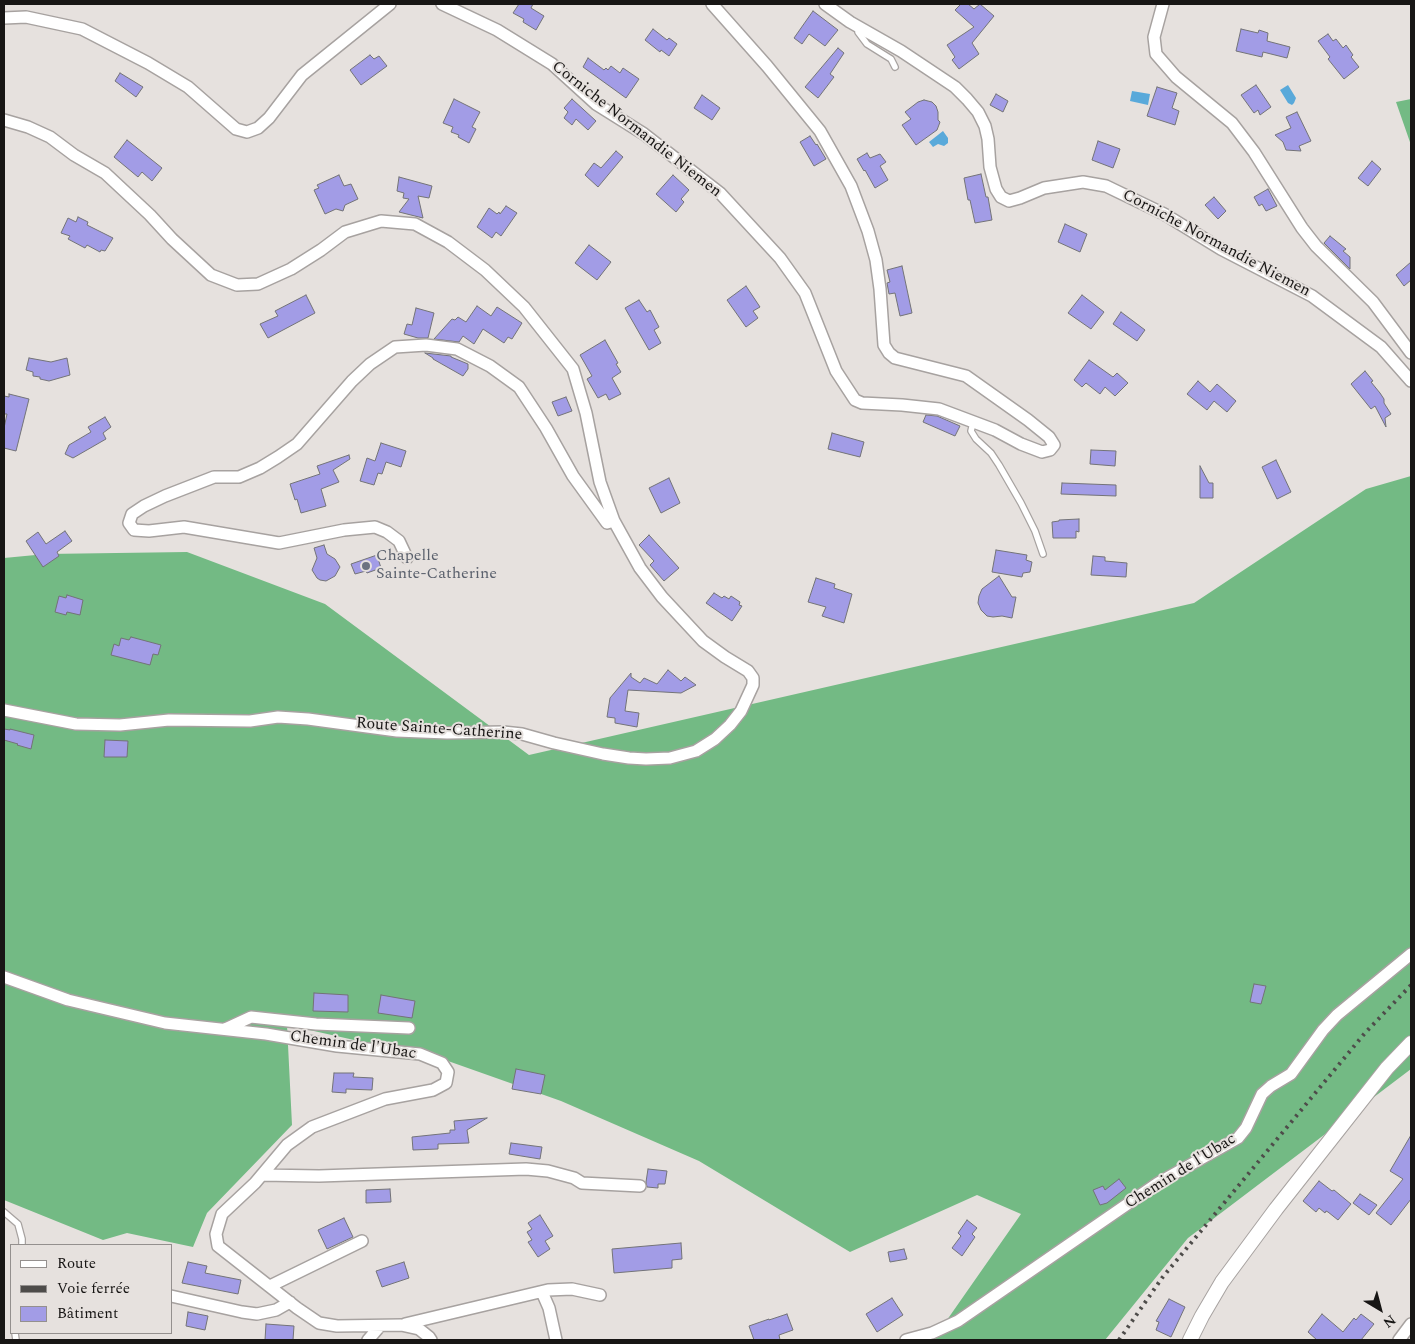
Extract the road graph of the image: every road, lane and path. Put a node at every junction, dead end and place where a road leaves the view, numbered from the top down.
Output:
1 (390, 4) edge
2 (442, 4) edge
3 (712, 4) edge
4 (824, 4) edge
5 (1163, 4) edge
6 (4, 18) edge
7 (859, 27) junction
8 (895, 67) dead end
9 (4, 120) edge
10 (1411, 353) edge
11 (1411, 382) edge
12 (973, 423) junction
13 (614, 521) junction
14 (1043, 554) dead end
15 (407, 558) dead end
16 (4, 710) edge
17 (1411, 954) edge
18 (4, 977) edge
19 (409, 1028) dead end
20 (224, 1029) junction
21 (1411, 1043) edge
22 (262, 1176) junction
23 (640, 1186) dead end
24 (4, 1212) edge
25 (362, 1241) dead end
26 (22, 1244) edge
27 (270, 1286) junction
28 (542, 1292) junction
29 (600, 1295) dead end
30 (172, 1296) edge
31 (290, 1302) junction
32 (1411, 1324) edge
33 (401, 1325) junction
34 (380, 1326) junction
35 (371, 1339) edge
36 (431, 1340) edge
37 (556, 1340) edge
38 (906, 1340) edge
39 (1190, 1340) edge
40 (1399, 1340) edge

1 - 6 street
2 - 12 street, Corniche Normandie Niemen
3 - 12 street, Corniche Normandie Niemen
4 - 7 street, Corniche Normandie Niemen
5 - 10 street
7 - 8 lane
7 - 11 street, Corniche Normandie Niemen
9 - 13 street, Route Sainte-Catherine
12 - 14 lane
13 - 15 street
13 - 16 street, Route Sainte-Catherine
17 - 38 street, Chemin de l'Ubac
18 - 20 street, Chemin de l'Ubac
19 - 20 street
20 - 22 street, Chemin de l'Ubac
21 - 39 street
22 - 23 street
22 - 27 street, Chemin de l'Ubac
24 - 26 lane
25 - 27 street
27 - 31 street, Chemin de l'Ubac
28 - 29 street
28 - 33 street
28 - 37 street
30 - 31 street
31 - 34 street, Chemin de l'Ubac
32 - 40 street
33 - 34 street, Chemin de l'Ubac
33 - 36 street, Chemin de l'Ubac
34 - 35 street

